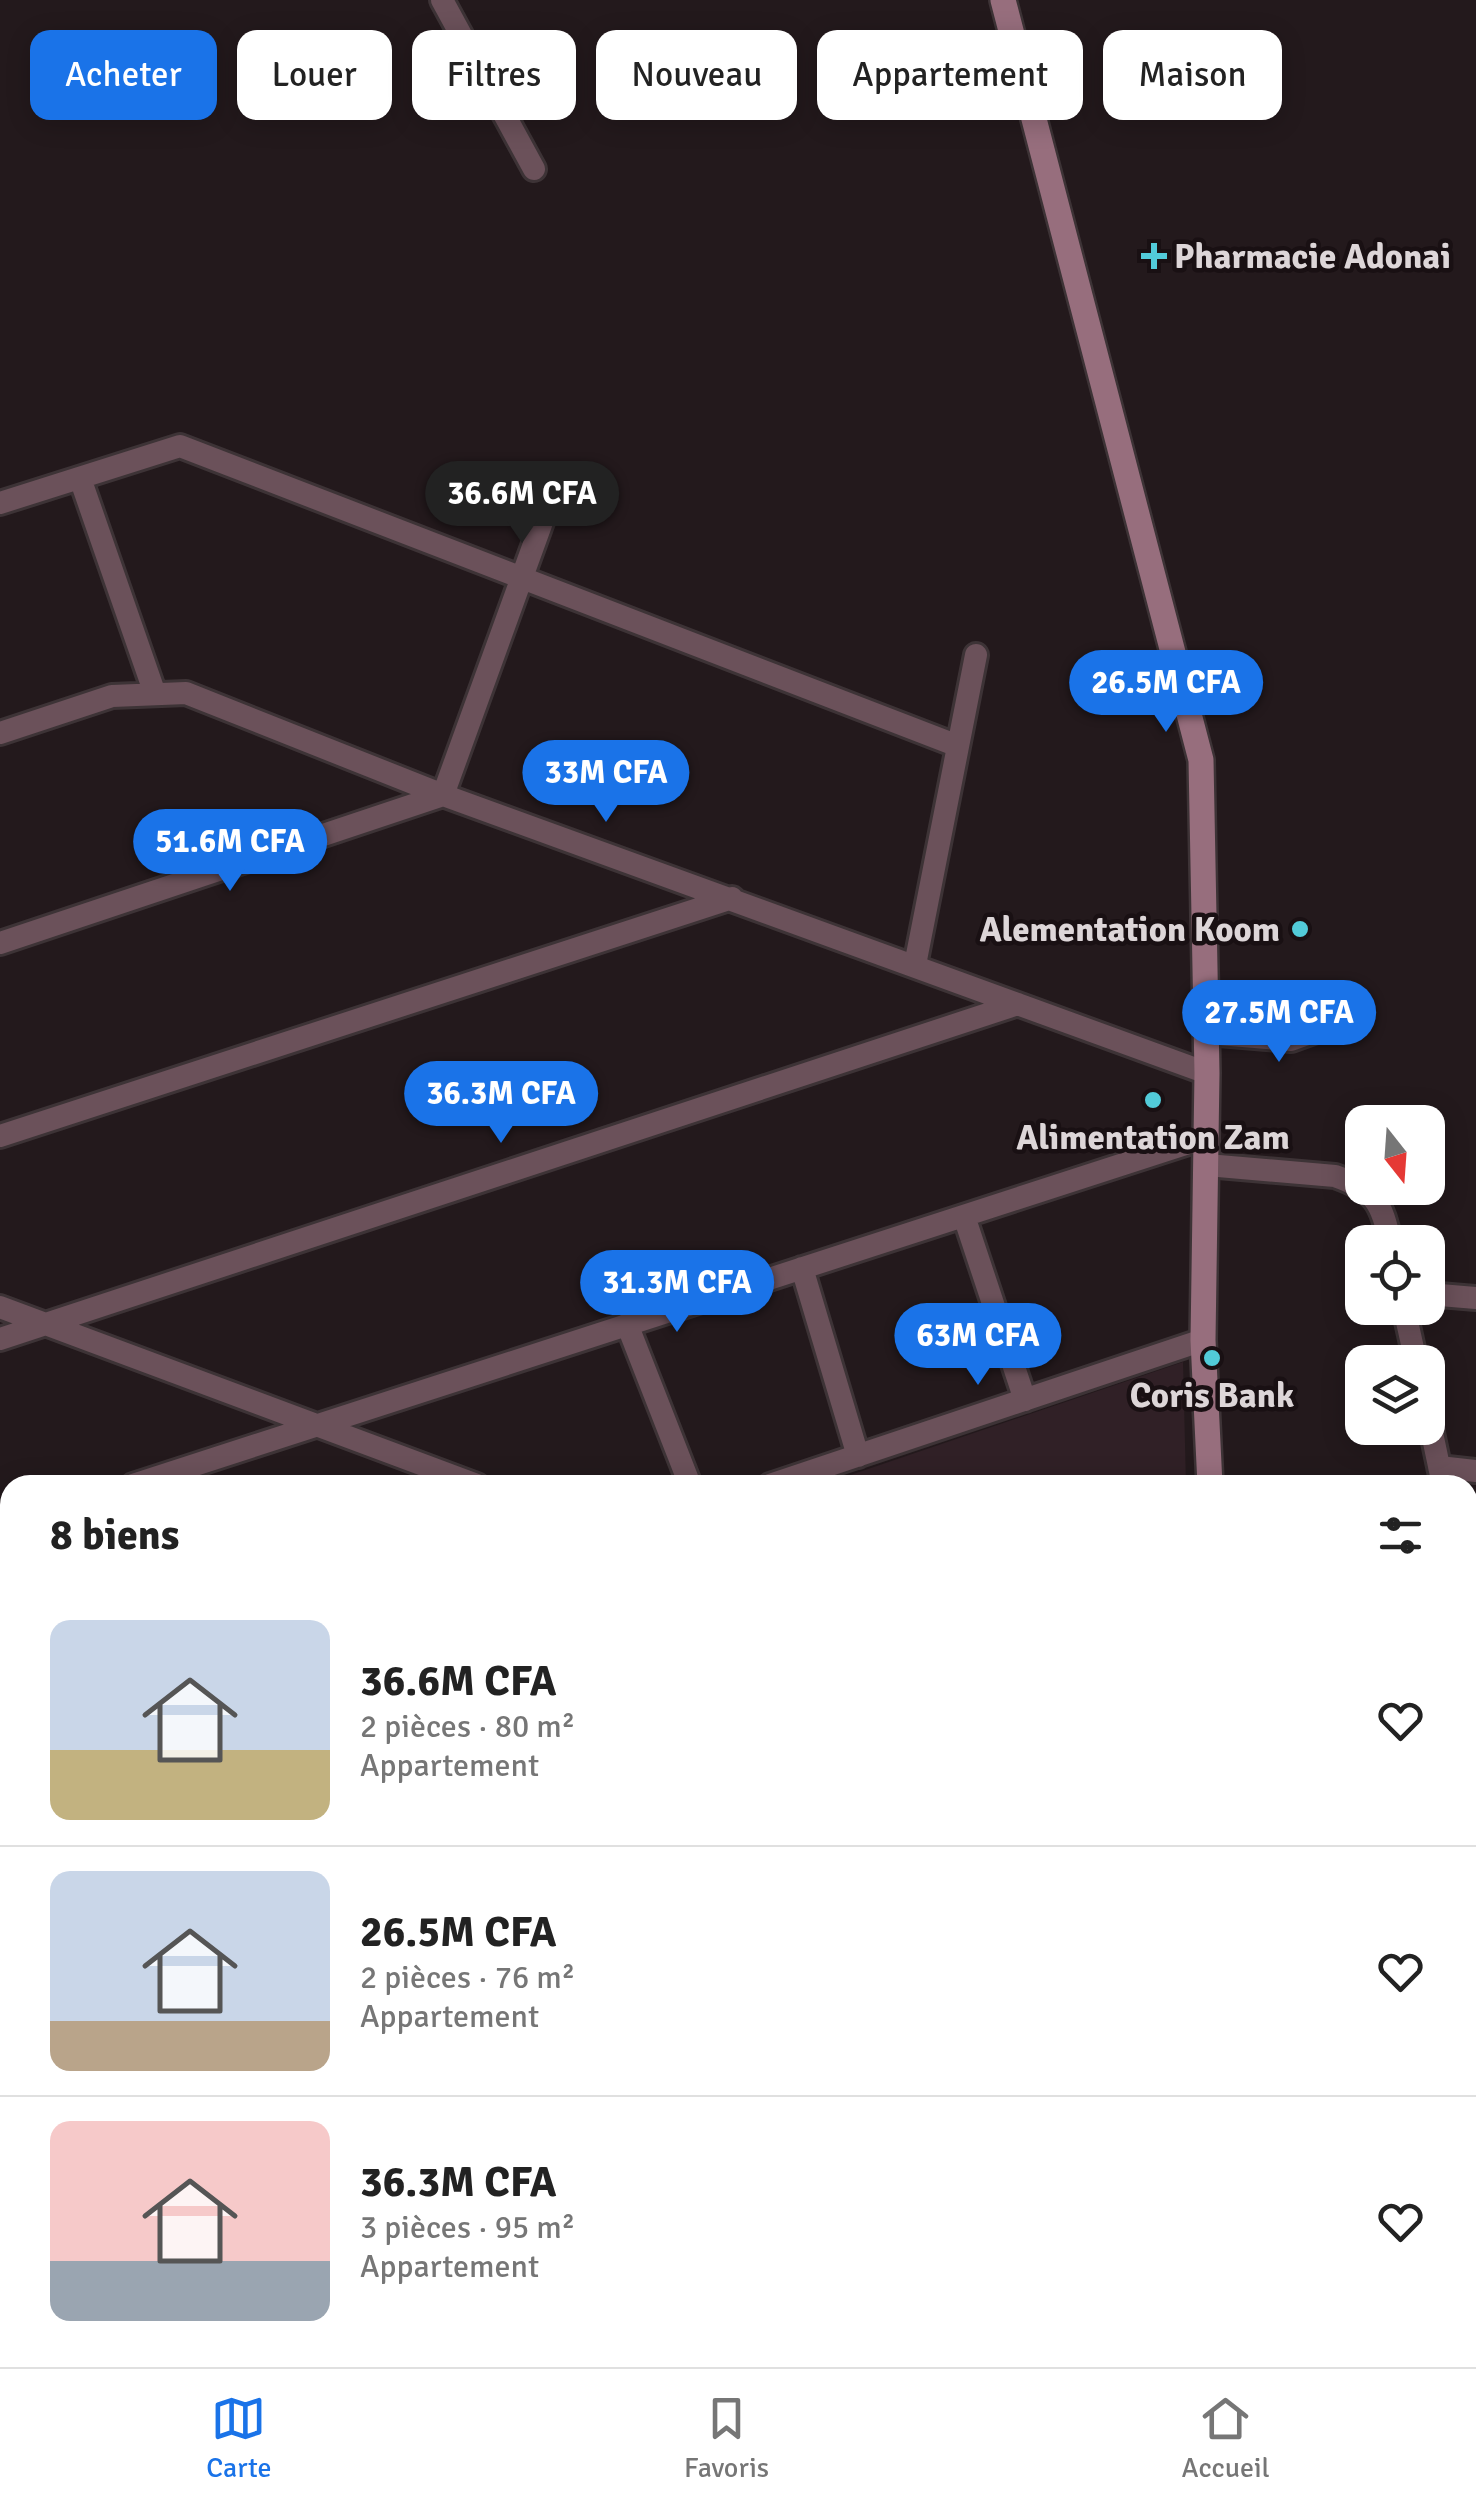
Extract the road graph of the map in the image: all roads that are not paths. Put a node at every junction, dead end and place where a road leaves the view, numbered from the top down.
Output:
1 (442, 0) edge
2 (1003, 0) edge
3 (534, 169) dead end
4 (560, 476) dead end
5 (80, 478) junction
6 (0, 503) edge
7 (523, 575) junction
8 (976, 655) dead end
9 (155, 694) junction
10 (0, 733) edge
11 (958, 746) junction
12 (443, 795) junction
13 (732, 898) junction
14 (0, 943) edge
15 (915, 965) junction
16 (1018, 1004) junction
17 (1341, 1022) dead end
18 (1207, 1033) junction
19 (1207, 1073) junction
20 (0, 1136) edge
21 (1206, 1138) junction
22 (1207, 1166) junction
23 (964, 1216) junction
24 (1387, 1225) edge
25 (802, 1268) junction
26 (1445, 1295) edge
27 (1476, 1298) edge
28 (0, 1307) edge
29 (45, 1323) junction
30 (627, 1324) junction
31 (0, 1338) edge
32 (1203, 1340) junction
33 (1024, 1400) junction
34 (318, 1425) junction
35 (1434, 1445) edge
36 (858, 1456) junction
37 (1476, 1471) edge
38 (164, 1475) edge
39 (451, 1475) edge
40 (686, 1475) edge
41 (800, 1475) edge
42 (1210, 1475) edge
43 (1441, 1475) edge
44 (1448, 1475) edge

1 - 3 street
2 - 18 main road
4 - 7 street
5 - 6 street
5 - 7 street
5 - 9 street
7 - 11 street
7 - 12 street
8 - 11 street
9 - 10 street
9 - 12 street
11 - 15 street
12 - 13 street
12 - 14 street
13 - 15 street
13 - 20 street
15 - 16 street
16 - 19 street
16 - 29 street
17 - 18 street
18 - 19 main road
19 - 21 main road
21 - 22 main road
21 - 23 street
22 - 24 street
22 - 32 main road
23 - 25 street
23 - 33 street
25 - 30 street
25 - 36 street
26 - 27 street
28 - 29 street
29 - 31 street
29 - 34 street
30 - 34 street
30 - 40 street
32 - 33 street
32 - 42 main road
33 - 36 street
34 - 38 street
34 - 39 street
35 - 43 street
36 - 41 street
37 - 44 street

